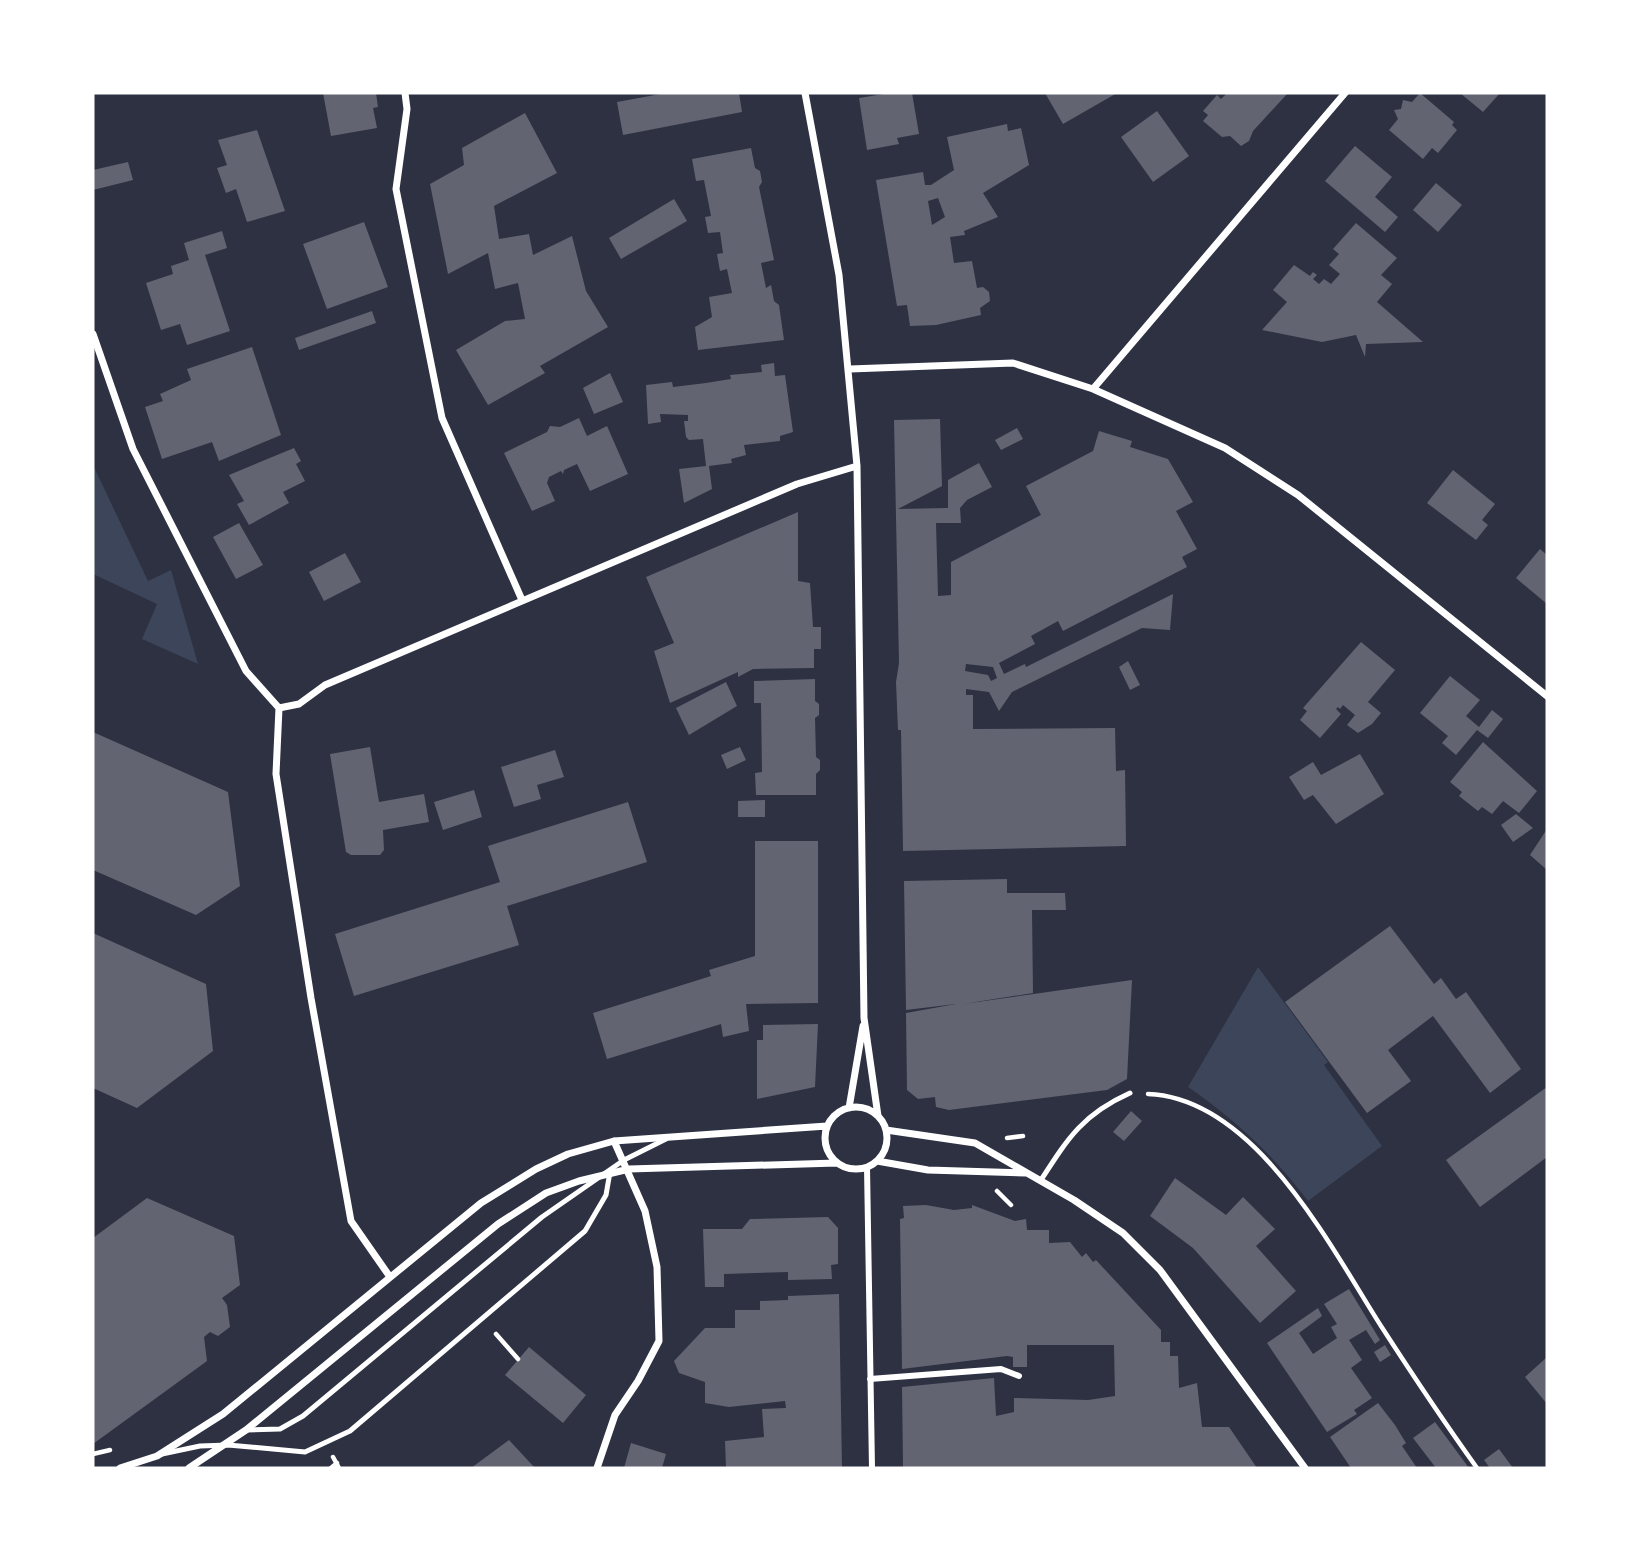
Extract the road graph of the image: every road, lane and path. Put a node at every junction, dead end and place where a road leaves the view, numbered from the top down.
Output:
1 (405, 93) edge
2 (805, 93) edge
3 (1345, 93) edge
4 (93, 334) edge
5 (850, 369) junction
6 (1093, 389) junction
7 (857, 466) junction
8 (522, 600) junction
9 (1547, 696) edge
10 (279, 708) junction
11 (864, 1018) junction
12 (1130, 1094) joint
13 (849, 1108) junction
14 (878, 1116) junction
15 (827, 1126) junction
16 (886, 1130) junction
17 (668, 1138) junction
18 (614, 1141) junction
19 (624, 1160) junction
20 (877, 1161) junction
21 (836, 1163) junction
22 (867, 1167) junction
23 (629, 1169) junction
24 (610, 1172) junction
25 (1030, 1174) junction
26 (1041, 1180) junction
27 (390, 1277) junction
28 (496, 1334) dead end
29 (518, 1359) dead end
30 (1018, 1376) dead end
31 (870, 1380) junction
32 (246, 1430) junction
33 (228, 1444) junction
34 (157, 1455) junction
35 (120, 1468) edge
36 (188, 1468) edge
37 (331, 1468) edge
38 (339, 1468) edge
39 (597, 1468) edge
40 (872, 1468) edge
41 (1305, 1468) edge
42 (1477, 1468) edge

1 - 8 street
2 - 5 street
3 - 6 street
4 - 10 street
5 - 6 street
5 - 7 street
6 - 9 street
7 - 8 street
7 - 11 street
8 - 10 street
10 - 27 street
11 - 13 street
11 - 14 street
12 - 26 lane
12 - 42 path
13 - 14 street
13 - 15 street
14 - 16 street
15 - 17 street
15 - 21 street
16 - 20 street
16 - 25 street
17 - 18 street
17 - 19 lane
18 - 19 street
18 - 27 street
19 - 23 street
19 - 24 lane
20 - 22 street
20 - 25 street
21 - 22 street
21 - 23 street
22 - 31 street
23 - 24 street
23 - 39 street
24 - 32 street
24 - 32 lane
24 - 33 lane
25 - 26 street
26 - 41 street
27 - 34 street
28 - 29 path
30 - 31 street
31 - 40 street
32 - 33 street
33 - 34 lane
33 - 36 street
34 - 35 street
37 - 38 path

